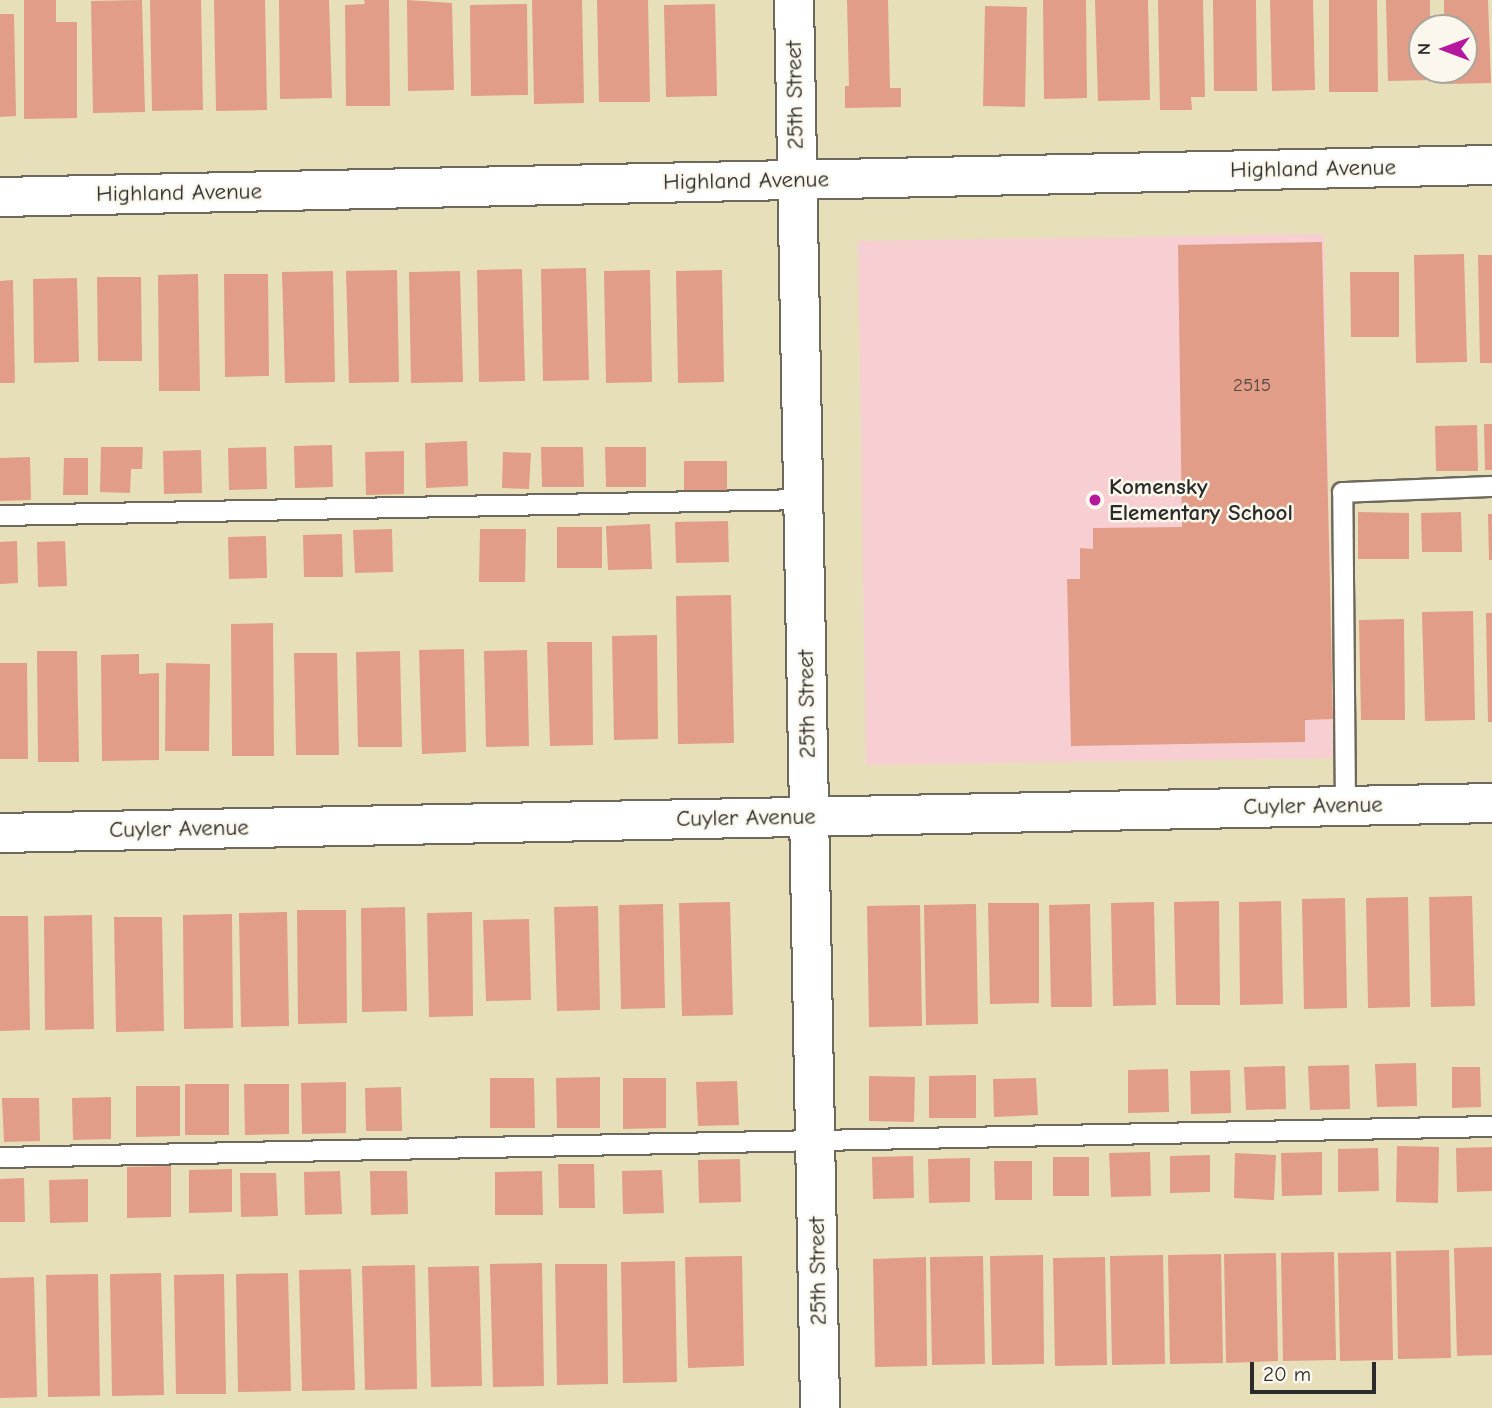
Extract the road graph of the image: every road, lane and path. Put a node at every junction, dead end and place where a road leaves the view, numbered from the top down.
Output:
1 (794, 0) edge
2 (1492, 165) edge
3 (797, 180) junction
4 (0, 197) edge
5 (1492, 486) edge
6 (803, 499) junction
7 (0, 515) edge
8 (1492, 803) edge
9 (1345, 806) junction
10 (809, 816) junction
11 (0, 833) edge
12 (1492, 1126) edge
13 (815, 1140) junction
14 (0, 1157) edge
15 (820, 1408) edge

1 - 3 street, 25th Street
2 - 3 street, Highland Avenue
3 - 4 street, Highland Avenue
3 - 6 street, 25th Street
5 - 9 lane
6 - 7 lane
6 - 10 street, 25th Street
8 - 9 street, Cuyler Avenue
9 - 10 street, Cuyler Avenue
10 - 11 street, Cuyler Avenue
10 - 13 street, 25th Street
12 - 13 lane
13 - 14 lane
13 - 15 street, 25th Street

